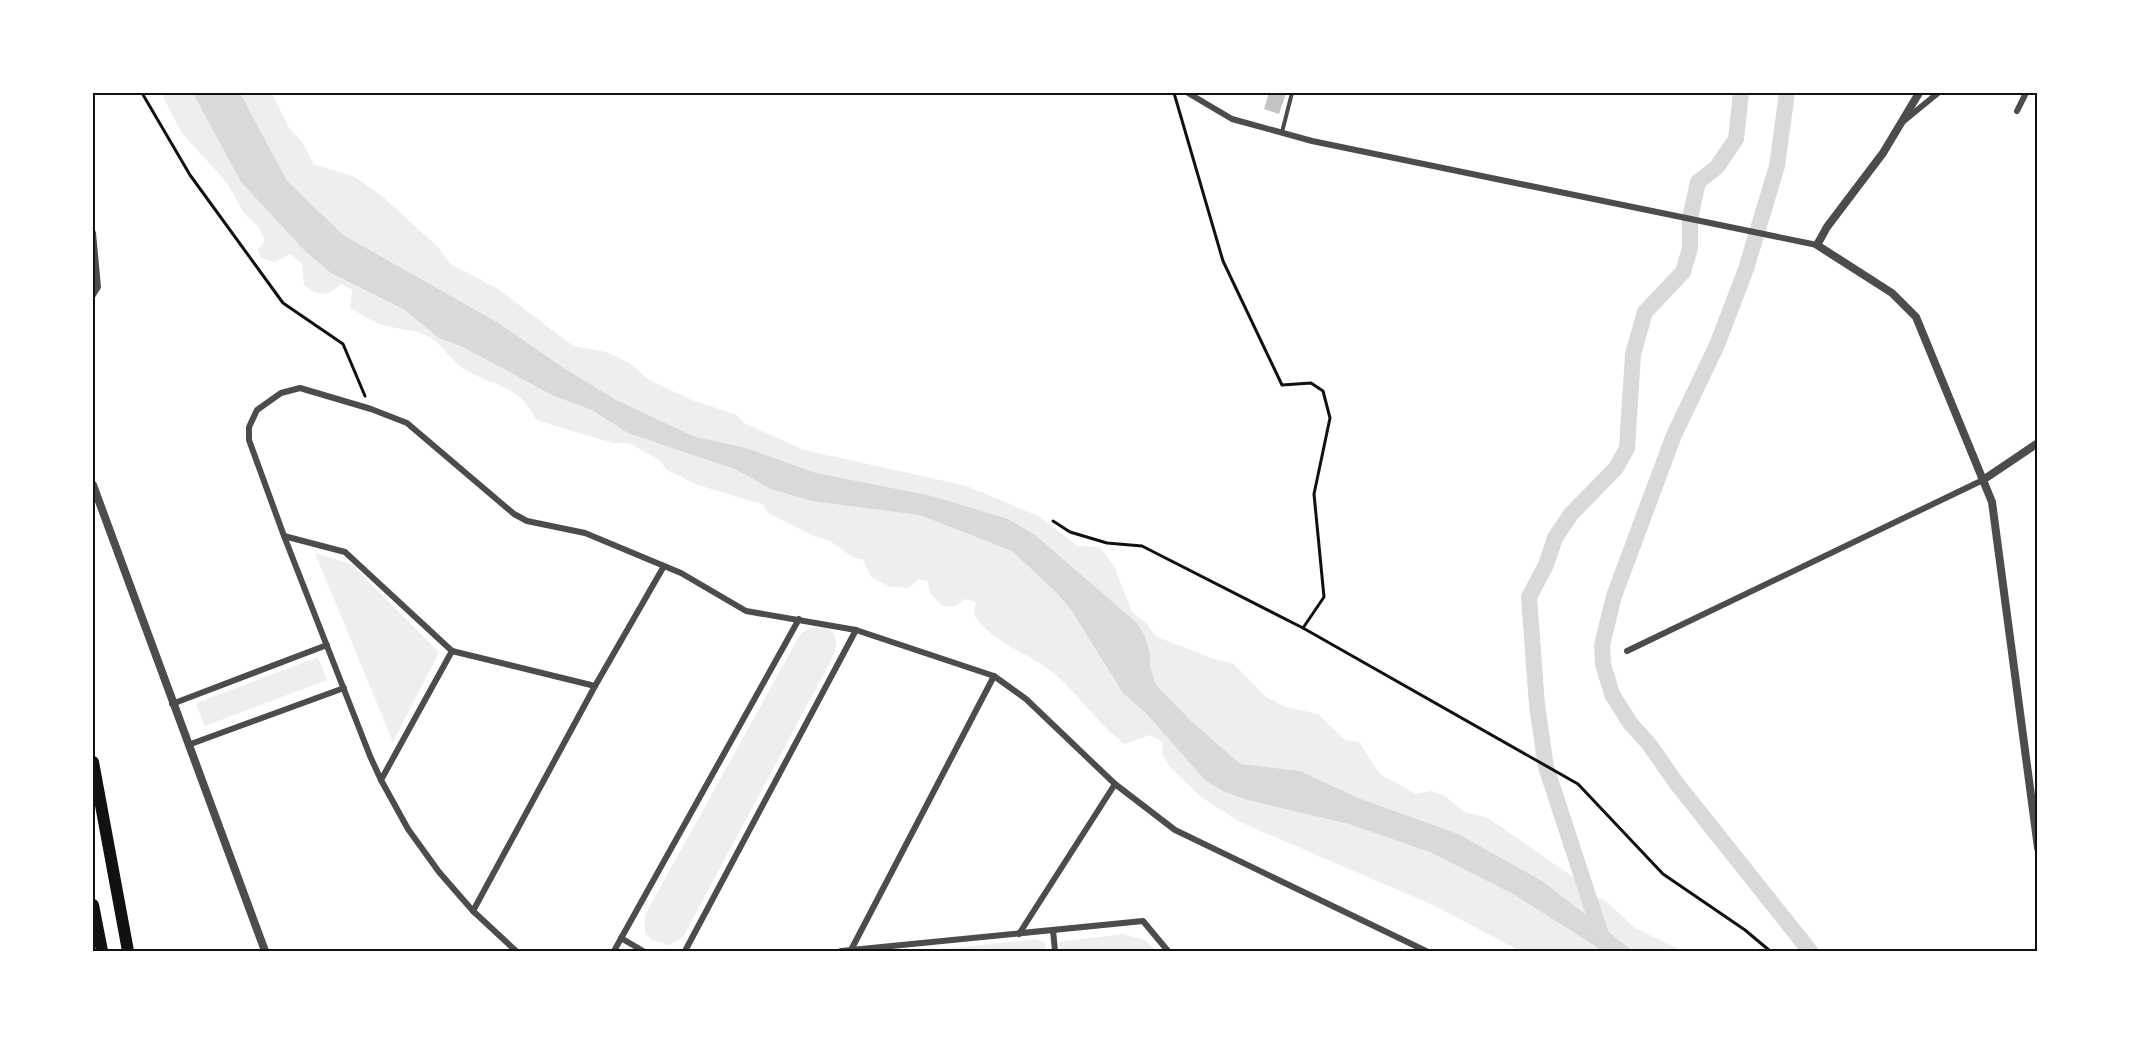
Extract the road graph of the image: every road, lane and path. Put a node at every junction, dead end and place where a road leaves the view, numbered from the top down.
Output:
1 (142, 93) edge
2 (1174, 93) edge
3 (1188, 93) edge
4 (1292, 93) edge
5 (1919, 93) edge
6 (1938, 93) edge
7 (2026, 93) edge
8 (2017, 111) dead end
9 (1905, 120) junction
10 (1282, 132) junction
11 (93, 233) edge
12 (1817, 244) junction
13 (93, 295) edge
14 (371, 409) junction
15 (2038, 443) edge
16 (1983, 480) junction
17 (93, 485) edge
18 (1053, 522) dead end
19 (284, 536) junction
20 (664, 566) junction
21 (799, 619) junction
22 (1303, 628) junction
23 (856, 630) junction
24 (327, 645) junction
25 (452, 651) junction
26 (1627, 651) dead end
27 (994, 676) junction
28 (595, 686) junction
29 (344, 688) junction
30 (172, 705) junction
31 (188, 745) junction
32 (93, 762) edge
33 (381, 780) junction
34 (1115, 784) junction
35 (2038, 848) edge
36 (93, 905) edge
37 (473, 911) junction
38 (1053, 930) junction
39 (1019, 934) junction
40 (621, 938) junction
41 (851, 950) edge
42 (102, 951) edge
43 (128, 951) edge
44 (265, 951) edge
45 (516, 951) edge
46 (614, 951) edge
47 (643, 951) edge
48 (685, 951) edge
49 (842, 951) edge
50 (1055, 951) edge
51 (1168, 951) edge
52 (1425, 951) edge
53 (1770, 951) edge

1 - 14 path
2 - 22 path
3 - 10 street
4 - 10 lane
5 - 9 street
6 - 9 street
7 - 8 street
9 - 12 street
10 - 12 street
11 - 13 street
12 - 16 street
14 - 19 street
14 - 20 street
15 - 16 street
16 - 26 street
16 - 35 street
17 - 30 street
18 - 22 path
19 - 24 street
19 - 25 street
20 - 21 street
20 - 28 street
21 - 23 street
21 - 40 street
22 - 53 path
23 - 27 street
23 - 48 street
24 - 29 street
24 - 30 street
25 - 28 street
25 - 33 street
27 - 34 street
27 - 41 street
28 - 37 street
29 - 31 street
29 - 33 street
30 - 31 street
31 - 44 street
32 - 43 highway
33 - 37 street
34 - 39 street
34 - 52 street
36 - 42 highway
37 - 45 street
38 - 39 street
38 - 50 street
38 - 51 street
39 - 41 street
40 - 46 street
40 - 47 street
41 - 49 street

